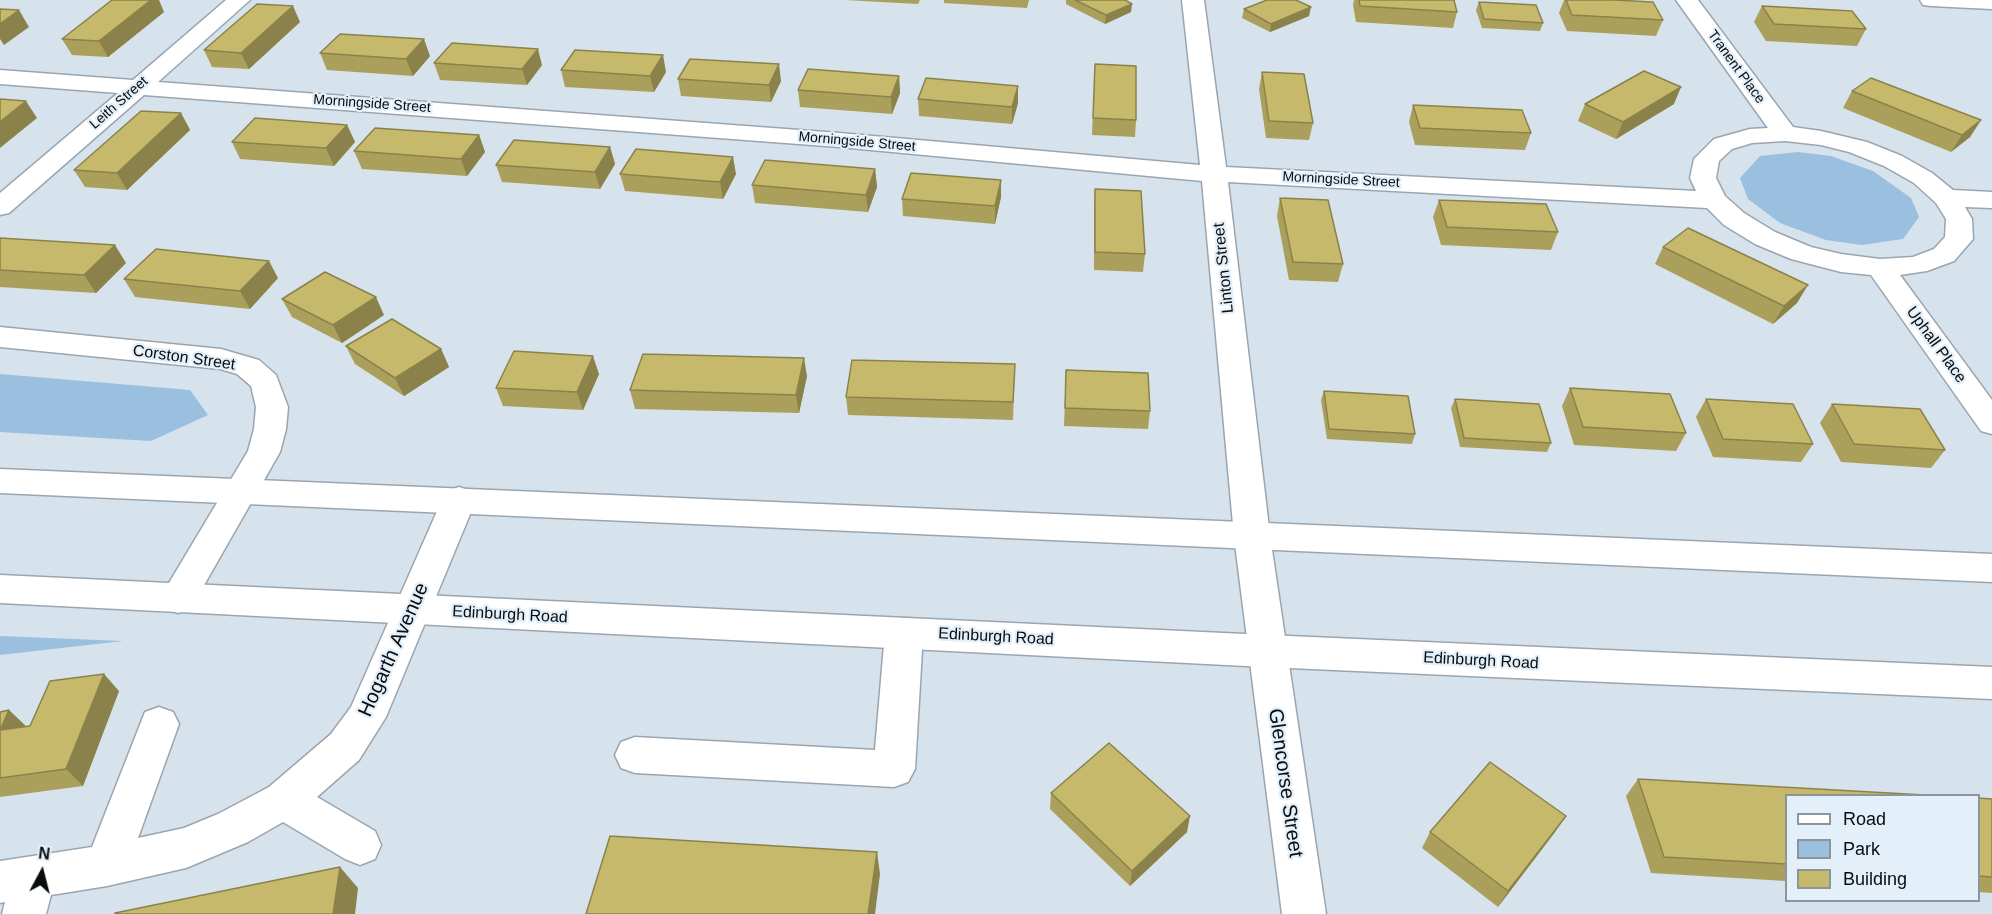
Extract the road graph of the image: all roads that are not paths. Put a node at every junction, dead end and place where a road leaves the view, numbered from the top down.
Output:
1 (238, 0) edge
2 (1192, 0) edge
3 (1687, 0) edge
4 (1931, 0) edge
5 (1992, 3) edge
6 (0, 77) edge
7 (139, 86) junction
8 (1785, 134) junction
9 (1214, 174) junction
10 (1946, 198) junction
11 (1714, 200) junction
12 (1992, 200) edge
13 (0, 207) edge
14 (1880, 268) junction
15 (0, 338) edge
16 (1992, 423) edge
17 (0, 481) edge
18 (242, 492) junction
19 (459, 500) junction
20 (1252, 536) junction
21 (1992, 568) edge
22 (0, 589) edge
23 (178, 598) junction
24 (412, 610) junction
25 (904, 633) junction
26 (1266, 651) junction
27 (1992, 683) edge
28 (159, 724) dead end
29 (635, 755) dead end
30 (284, 800) junction
31 (360, 845) dead end
32 (107, 865) junction
33 (19, 891) edge
34 (1304, 914) edge

1 - 7 street, Leith Street
2 - 9 street, Linton Street
3 - 8 street, Tranent Place
4 - 5 street
6 - 7 street, Morningside Street
7 - 9 street, Morningside Street
7 - 13 street, Leith Street
8 - 10 street
8 - 11 street
9 - 11 street, Morningside Street
9 - 20 street, Linton Street
10 - 12 street
10 - 14 street
11 - 14 street
14 - 16 street, Uphall Place
15 - 18 street, Corston Street
17 - 18 street
18 - 19 street
18 - 23 street, Corston Street
19 - 20 street
19 - 24 street, Hogarth Avenue
20 - 21 street
20 - 26 street, Linton Street
22 - 23 street, Edinburgh Road
23 - 24 street, Edinburgh Road
24 - 25 street, Edinburgh Road
24 - 30 street, Hogarth Avenue
25 - 26 street, Edinburgh Road
25 - 29 street
26 - 27 street, Edinburgh Road
26 - 34 street, Glencorse Street
28 - 32 street
30 - 31 street
30 - 32 street, Hogarth Avenue
32 - 33 street, Hogarth Avenue

